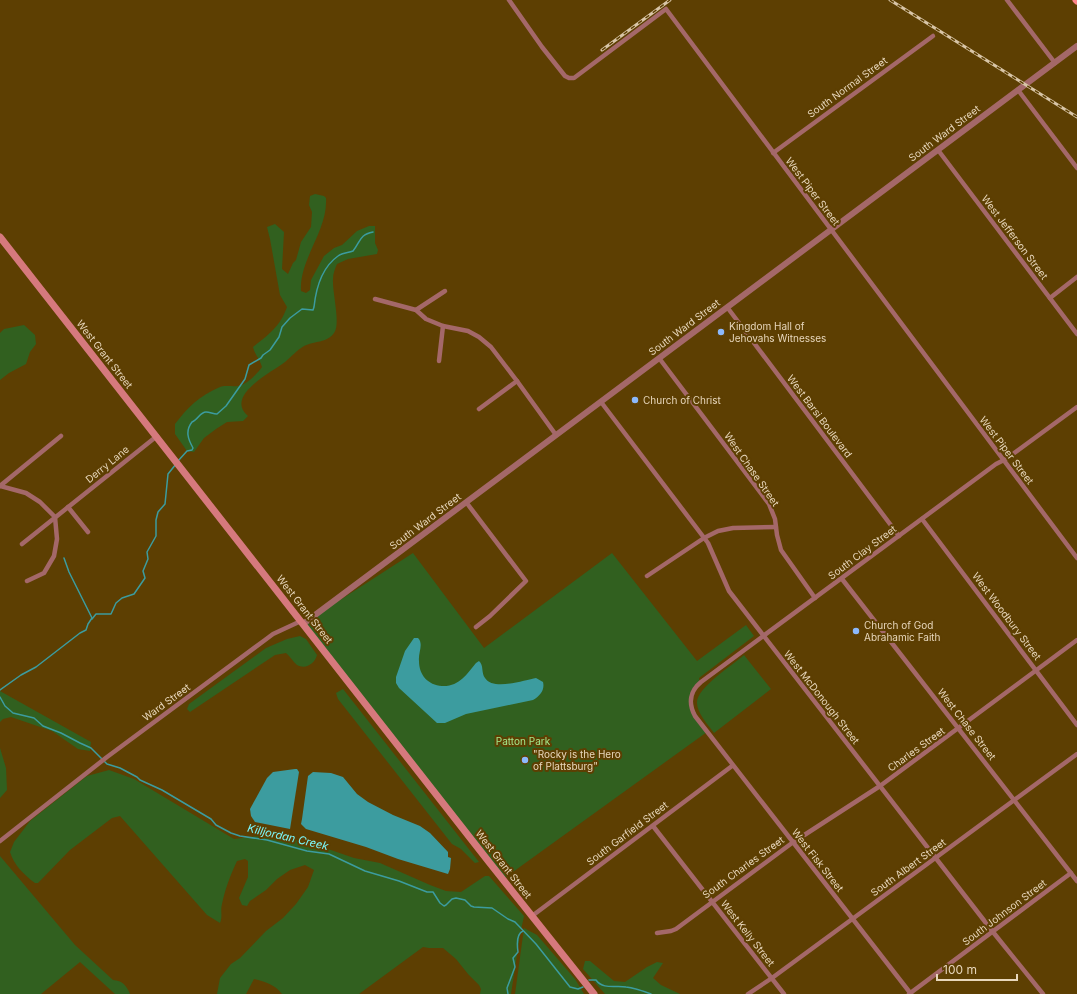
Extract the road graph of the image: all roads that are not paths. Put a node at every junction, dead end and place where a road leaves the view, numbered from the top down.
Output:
1 (509, 0) edge
2 (1007, 0) edge
3 (932, 36) dead end
4 (1077, 46) edge
5 (1055, 63) junction
6 (1018, 90) junction
7 (938, 150) junction
8 (773, 153) junction
9 (1077, 168) edge
10 (831, 230) junction
11 (0, 237) edge
12 (1077, 276) edge
13 (445, 291) dead end
14 (1050, 298) junction
15 (375, 299) dead end
16 (727, 307) junction
17 (416, 310) junction
18 (443, 326) junction
19 (1077, 334) edge
20 (659, 358) junction
21 (439, 361) dead end
22 (517, 381) junction
23 (601, 402) junction
24 (1077, 407) edge
25 (479, 409) dead end
26 (556, 435) junction
27 (61, 436) dead end
28 (156, 436) junction
29 (1004, 460) junction
30 (0, 486) edge
31 (466, 502) junction
32 (68, 507) junction
33 (55, 517) junction
34 (922, 519) junction
35 (776, 527) junction
36 (88, 532) dead end
37 (899, 536) junction
38 (704, 538) junction
39 (22, 544) dead end
40 (1077, 558) edge
41 (647, 576) dead end
42 (842, 579) junction
43 (27, 581) dead end
44 (815, 598) junction
45 (302, 622) junction
46 (476, 627) dead end
47 (764, 636) junction
48 (1077, 640) edge
49 (1036, 670) junction
50 (1077, 725) edge
51 (958, 728) junction
52 (711, 737) joint
53 (1077, 754) edge
54 (732, 766) junction
55 (880, 786) junction
56 (1014, 800) junction
57 (653, 826) junction
58 (0, 841) edge
59 (792, 843) junction
60 (936, 858) junction
61 (1071, 873) junction
62 (1077, 881) edge
63 (712, 901) junction
64 (532, 916) junction
65 (852, 919) junction
66 (993, 932) junction
67 (657, 933) dead end
68 (772, 978) junction
69 (594, 994) edge
70 (748, 994) edge
71 (784, 994) edge
72 (910, 994) edge
73 (1043, 994) edge

1 - 8 street, West Piper Street
2 - 5 street
3 - 8 street, South Normal Street
4 - 5 street, South Ward Street
5 - 6 street, South Ward Street
6 - 7 street, South Ward Street
6 - 9 street
7 - 10 street, South Ward Street
7 - 14 street, West Jefferson Street
8 - 10 street, West Piper Street
10 - 16 street, South Ward Street
10 - 29 street, West Piper Street
11 - 28 main road, West Grant Street
12 - 14 street
13 - 17 street
14 - 19 street, West Jefferson Street
15 - 17 street
16 - 20 street, South Ward Street
16 - 37 street, West Barsi Boulevard
17 - 18 street
18 - 21 street
18 - 22 street
20 - 23 street, South Ward Street
20 - 35 street, West Chase Street
22 - 25 street
22 - 26 street
23 - 26 street, South Ward Street
23 - 38 street, West McDonough Street
24 - 29 street, South Clay Street
26 - 31 street, South Ward Street
27 - 30 street
28 - 32 street, Derry Lane
28 - 45 main road, West Grant Street
29 - 34 street, South Clay Street
29 - 40 street, West Piper Street
30 - 33 street
31 - 45 street, South Ward Street
31 - 46 street
32 - 33 street, Derry Lane
32 - 36 street
33 - 39 street, Derry Lane
33 - 43 street
34 - 37 street, South Clay Street
34 - 49 street, West Woodbury Street
35 - 38 street
35 - 44 street, West Chase Street
37 - 42 street, South Clay Street
38 - 41 street
38 - 47 street, West McDonough Street
42 - 44 street, South Clay Street
42 - 51 street, West Chase Street
44 - 47 street, South Clay Street
45 - 58 street, Ward Street
45 - 64 main road, West Grant Street
47 - 52 street, South Clay Street
47 - 55 street, West McDonough Street
48 - 49 street, Charles Street
49 - 50 street, West Woodbury Street
49 - 51 street, Charles Street
51 - 55 street, Charles Street
51 - 56 street, West Chase Street
52 - 54 street, West Fisk Street
53 - 56 street, South Albert Street
54 - 57 street, South Garfield Street
54 - 59 street, West Fisk Street
55 - 59 street, South Charles Street
55 - 60 street, West McDonough Street
56 - 60 street, South Albert Street
56 - 61 street, West Chase Street
57 - 63 street, West Kelly Street
57 - 64 street, South Garfield Street
59 - 63 street, South Charles Street
59 - 65 street, West Fisk Street
60 - 65 street, South Albert Street
60 - 66 street, West McDonough Street
61 - 62 street, West Chase Street
61 - 66 street, South Johnson Street
63 - 67 street, South Charles Street
63 - 68 street, West Kelly Street
64 - 69 main road, West Grant Street
65 - 68 street, South Albert Street
65 - 72 street, West Fisk Street
66 - 72 street, South Johnson Street
66 - 73 street, West McDonough Street
68 - 70 street, South Albert Street
68 - 71 street, West Kelly Street

